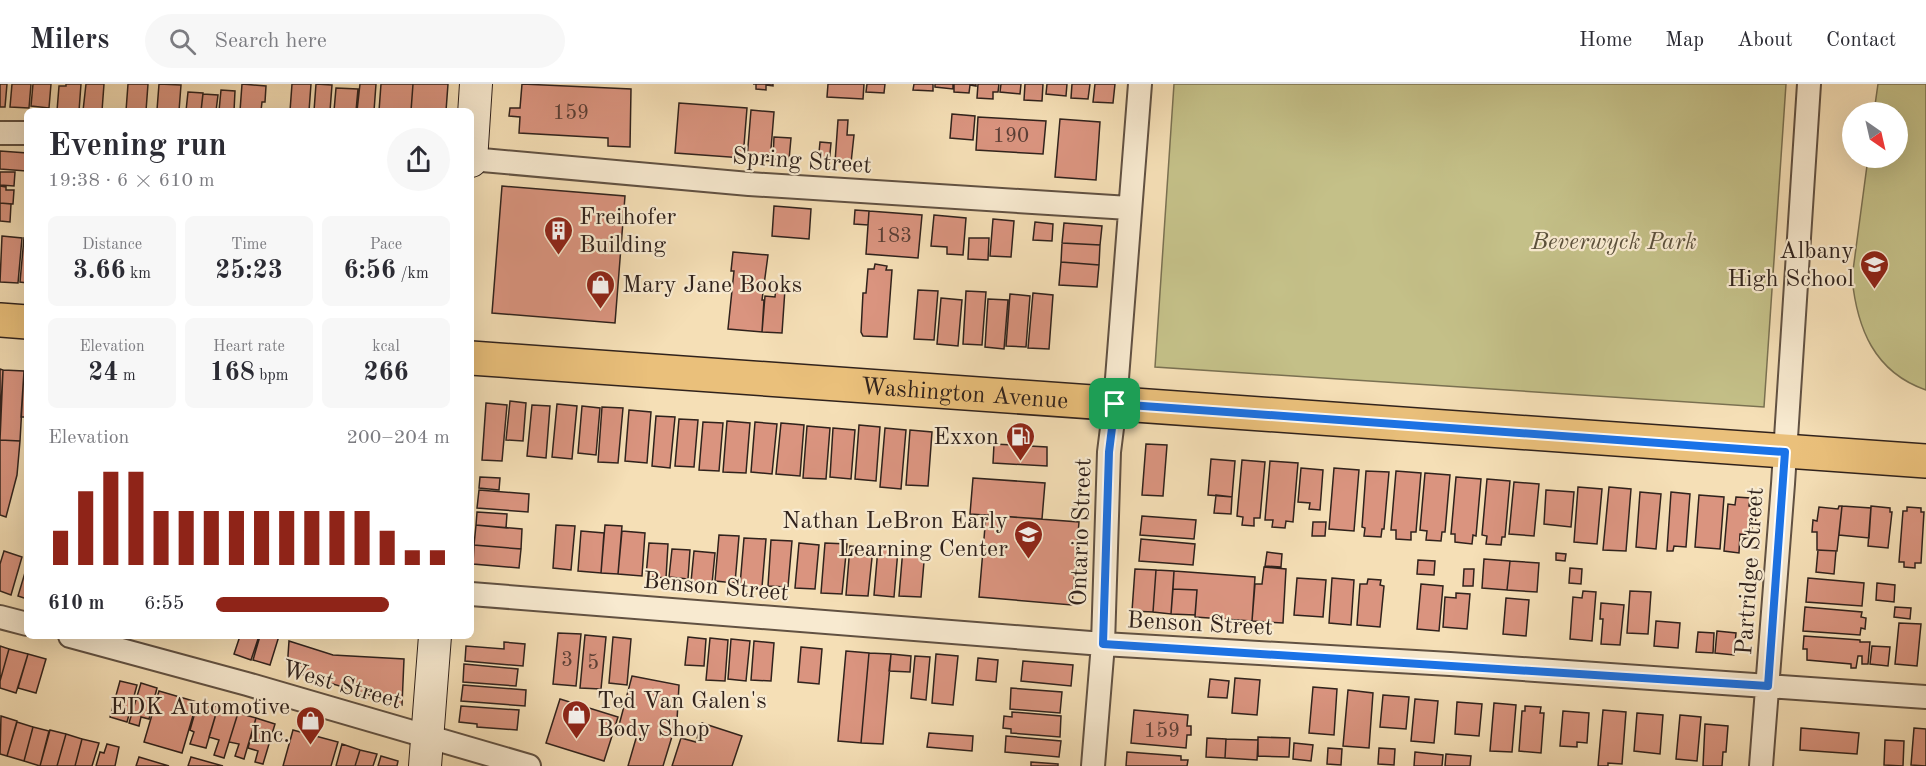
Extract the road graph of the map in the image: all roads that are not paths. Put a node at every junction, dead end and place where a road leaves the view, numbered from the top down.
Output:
1 (476, 84) edge
2 (1140, 84) edge
3 (1809, 84) edge
4 (474, 114) edge
5 (0, 133) edge
6 (24, 133) edge
7 (474, 160) edge
8 (1129, 208) junction
9 (0, 320) edge
10 (24, 322) edge
11 (474, 358) edge
12 (1115, 404) junction
13 (1785, 452) junction
14 (1926, 461) edge
15 (474, 594) edge
16 (0, 617) edge
17 (24, 623) edge
18 (81, 639) edge
19 (435, 639) edge
20 (1103, 644) junction
21 (1768, 686) junction
22 (1926, 697) edge
23 (426, 751) edge
24 (529, 766) edge
25 (1093, 766) edge
26 (1761, 766) edge

1 - 4 street
2 - 8 street, Ontario Street
3 - 13 street, Partridge Street
5 - 6 street
7 - 8 street, Spring Street
8 - 12 street, Ontario Street
9 - 10 main road
11 - 12 main road, Washington Avenue
12 - 13 main road, Washington Avenue
12 - 20 street, Ontario Street
13 - 14 main road, Washington Avenue
13 - 21 street, Partridge Street
15 - 20 street, Benson Street
16 - 17 street
18 - 23 street, West Street
19 - 23 street
20 - 21 street, Benson Street
20 - 25 street, Ontario Street
21 - 22 street, Benson Street
21 - 26 street, Partridge Street
23 - 24 street, West Street

